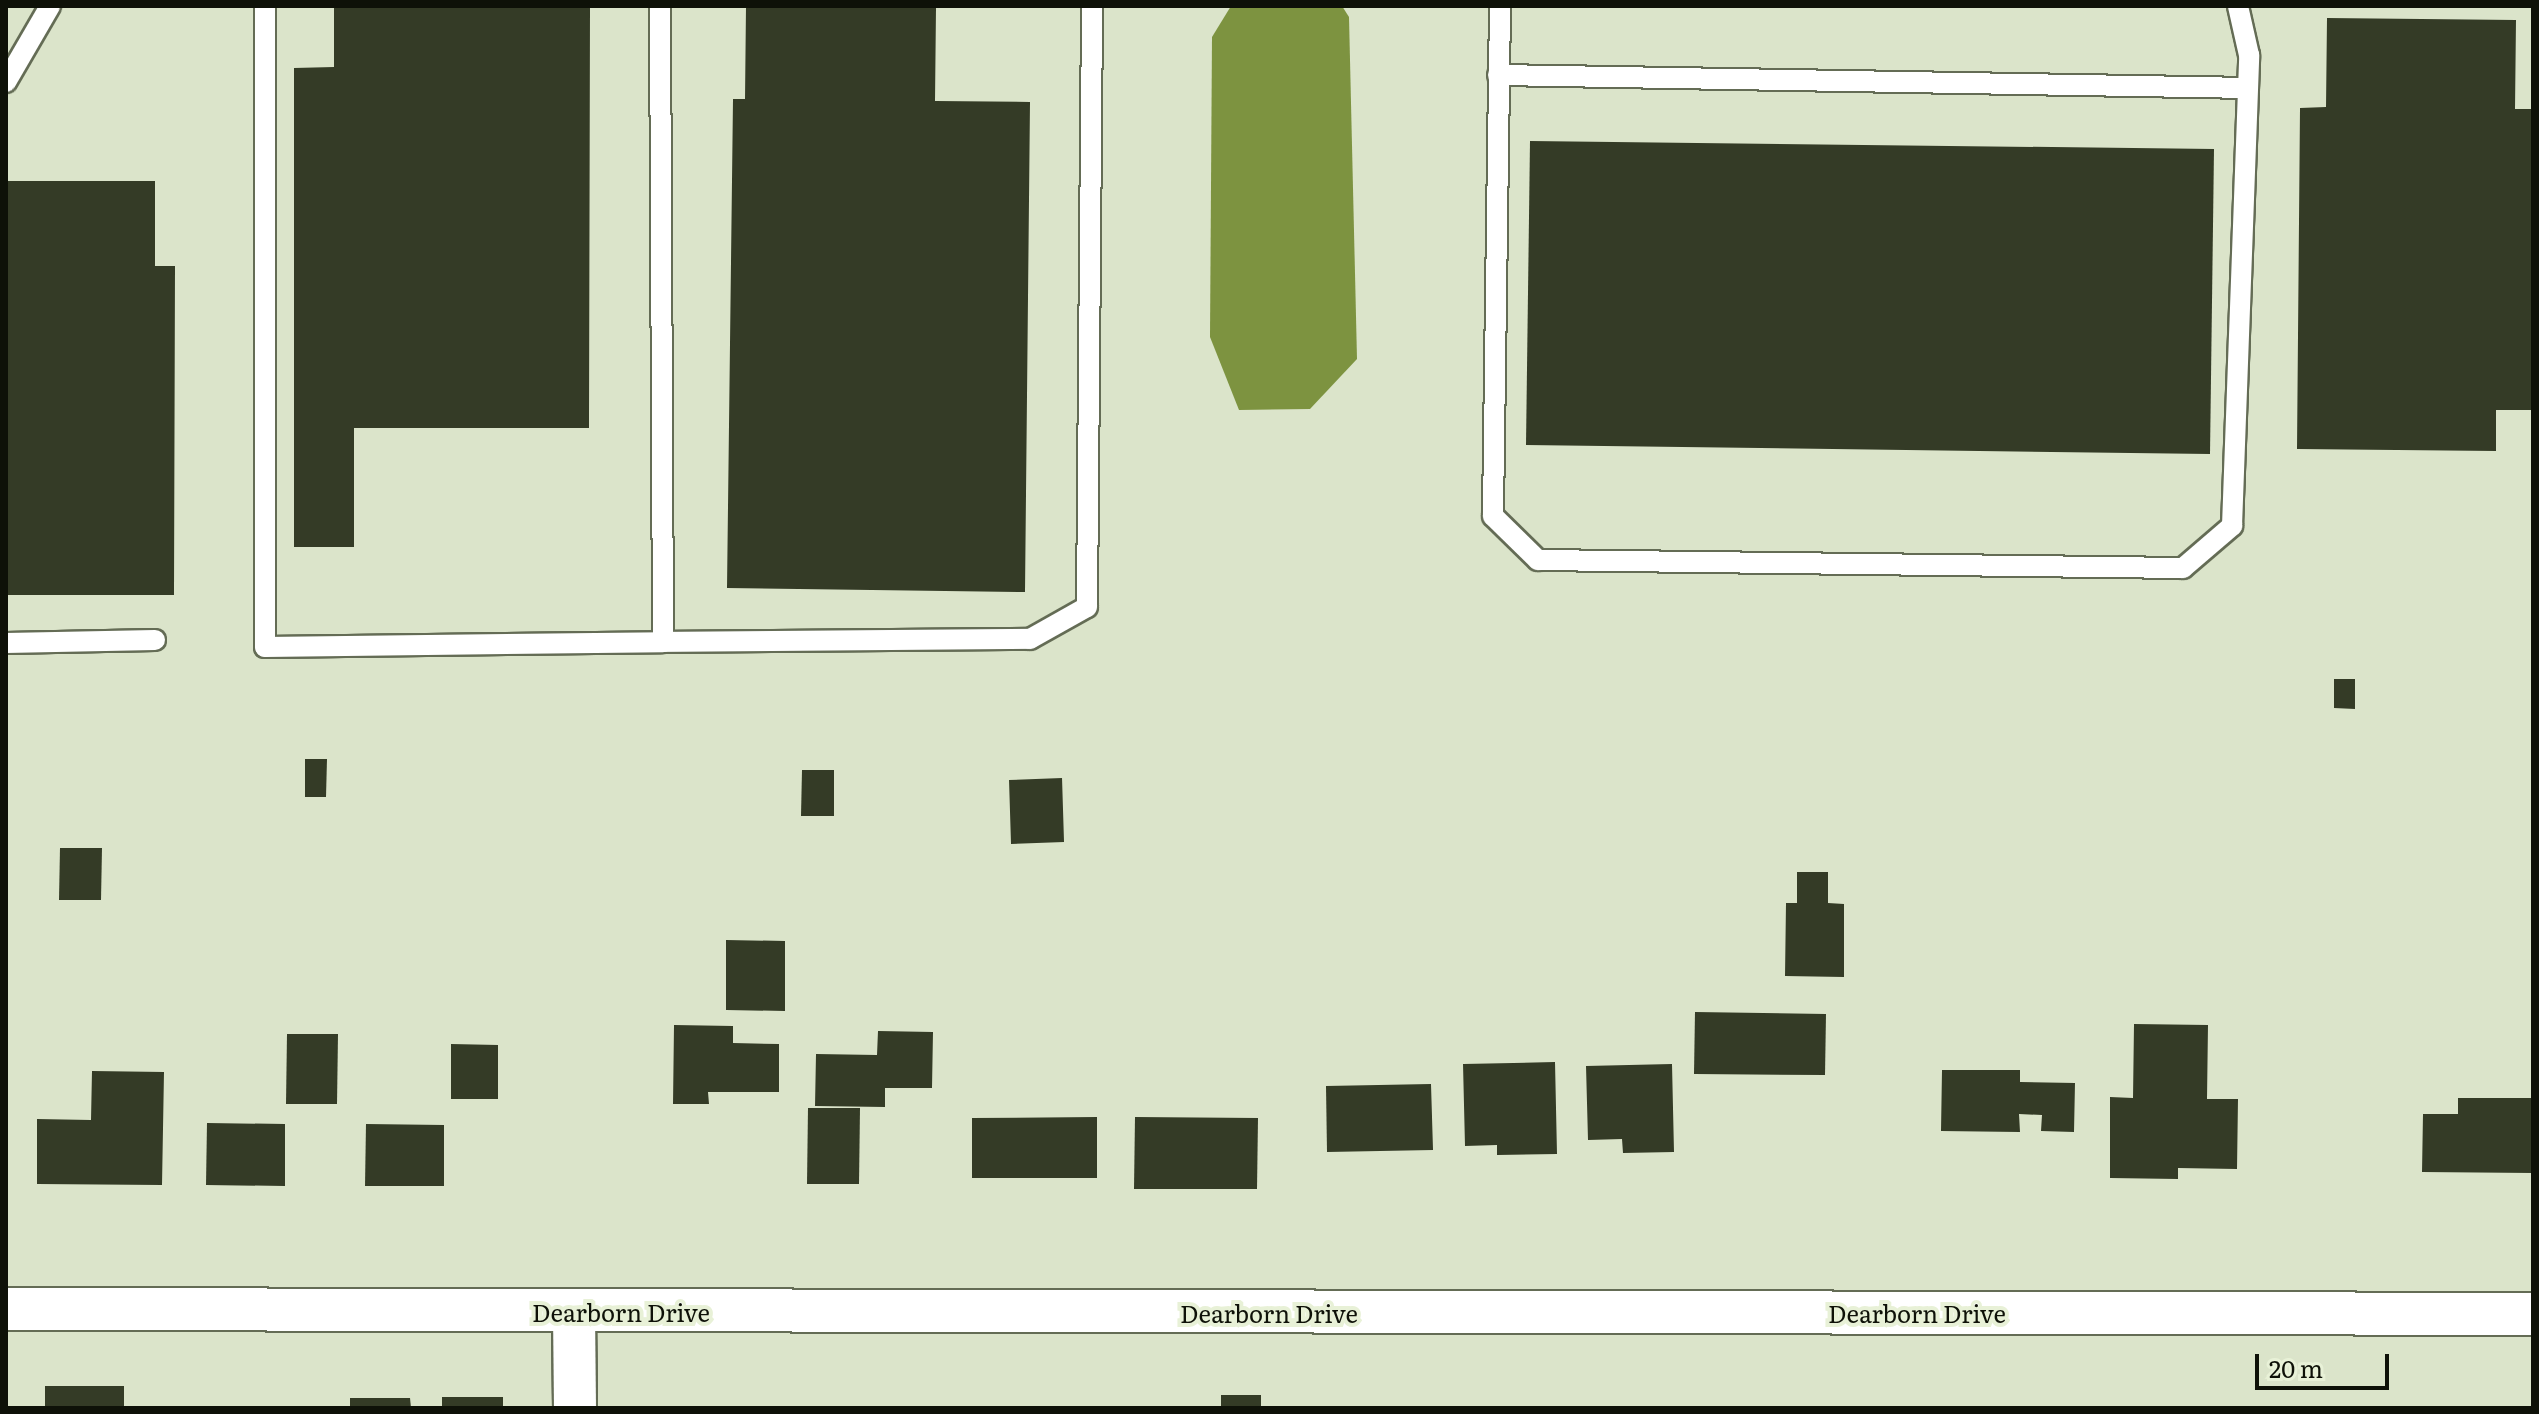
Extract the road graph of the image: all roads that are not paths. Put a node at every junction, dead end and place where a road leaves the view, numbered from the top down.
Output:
1 (50, 6) edge
2 (265, 6) edge
3 (660, 6) edge
4 (1092, 6) edge
5 (1500, 6) edge
6 (2238, 6) edge
7 (1498, 75) junction
8 (6, 82) edge
9 (2247, 88) junction
10 (155, 640) dead end
11 (663, 642) junction
12 (6, 643) edge
13 (6, 1309) edge
14 (574, 1312) junction
15 (2533, 1314) edge
16 (575, 1408) edge

1 - 8 lane
2 - 11 lane
3 - 11 lane
4 - 11 lane
5 - 7 lane
6 - 9 lane
7 - 9 lane
7 - 9 lane
10 - 12 lane
13 - 14 street, Dearborn Drive
14 - 15 street, Dearborn Drive
14 - 16 street

